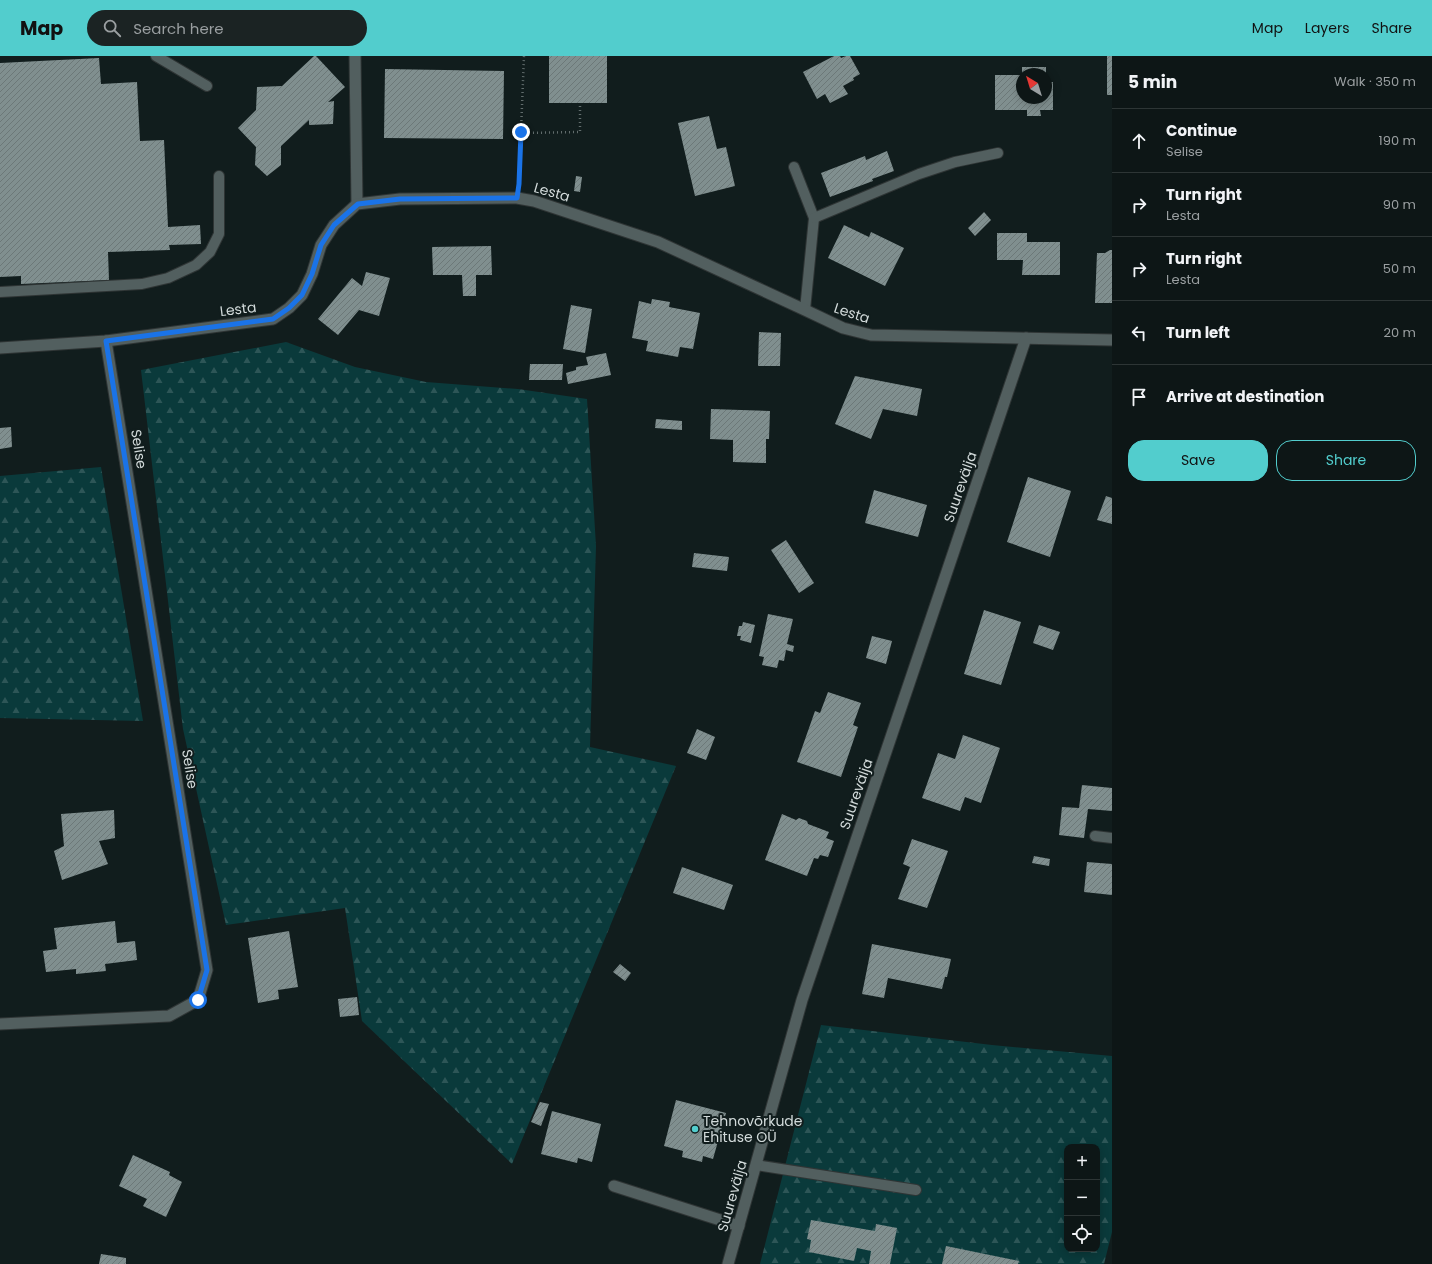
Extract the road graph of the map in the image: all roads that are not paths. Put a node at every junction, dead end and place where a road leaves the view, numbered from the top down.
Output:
1 (156, 56) edge
2 (355, 56) edge
3 (206, 86) dead end
4 (998, 153) dead end
5 (794, 167) dead end
6 (219, 176) dead end
7 (358, 204) junction
8 (814, 218) junction
9 (0, 292) edge
10 (805, 310) junction
11 (1026, 338) junction
12 (1112, 340) edge
13 (106, 341) junction
14 (0, 348) edge
15 (1095, 836) dead end
16 (1112, 838) edge
17 (0, 1025) edge
18 (756, 1165) junction
19 (614, 1186) dead end
20 (916, 1190) dead end
21 (739, 1226) junction
22 (728, 1264) edge

1 - 3 lane
2 - 7 street
4 - 8 lane
5 - 8 lane
6 - 9 lane
7 - 10 street, Lesta
7 - 13 street, Lesta
8 - 10 lane
10 - 11 street, Lesta
11 - 12 street, Lesta
11 - 18 street, Suurevälja
13 - 14 street, Lesta
13 - 17 street, Selise
15 - 16 lane
18 - 20 lane
18 - 21 street, Suurevälja
19 - 21 street
21 - 22 street, Suurevälja

